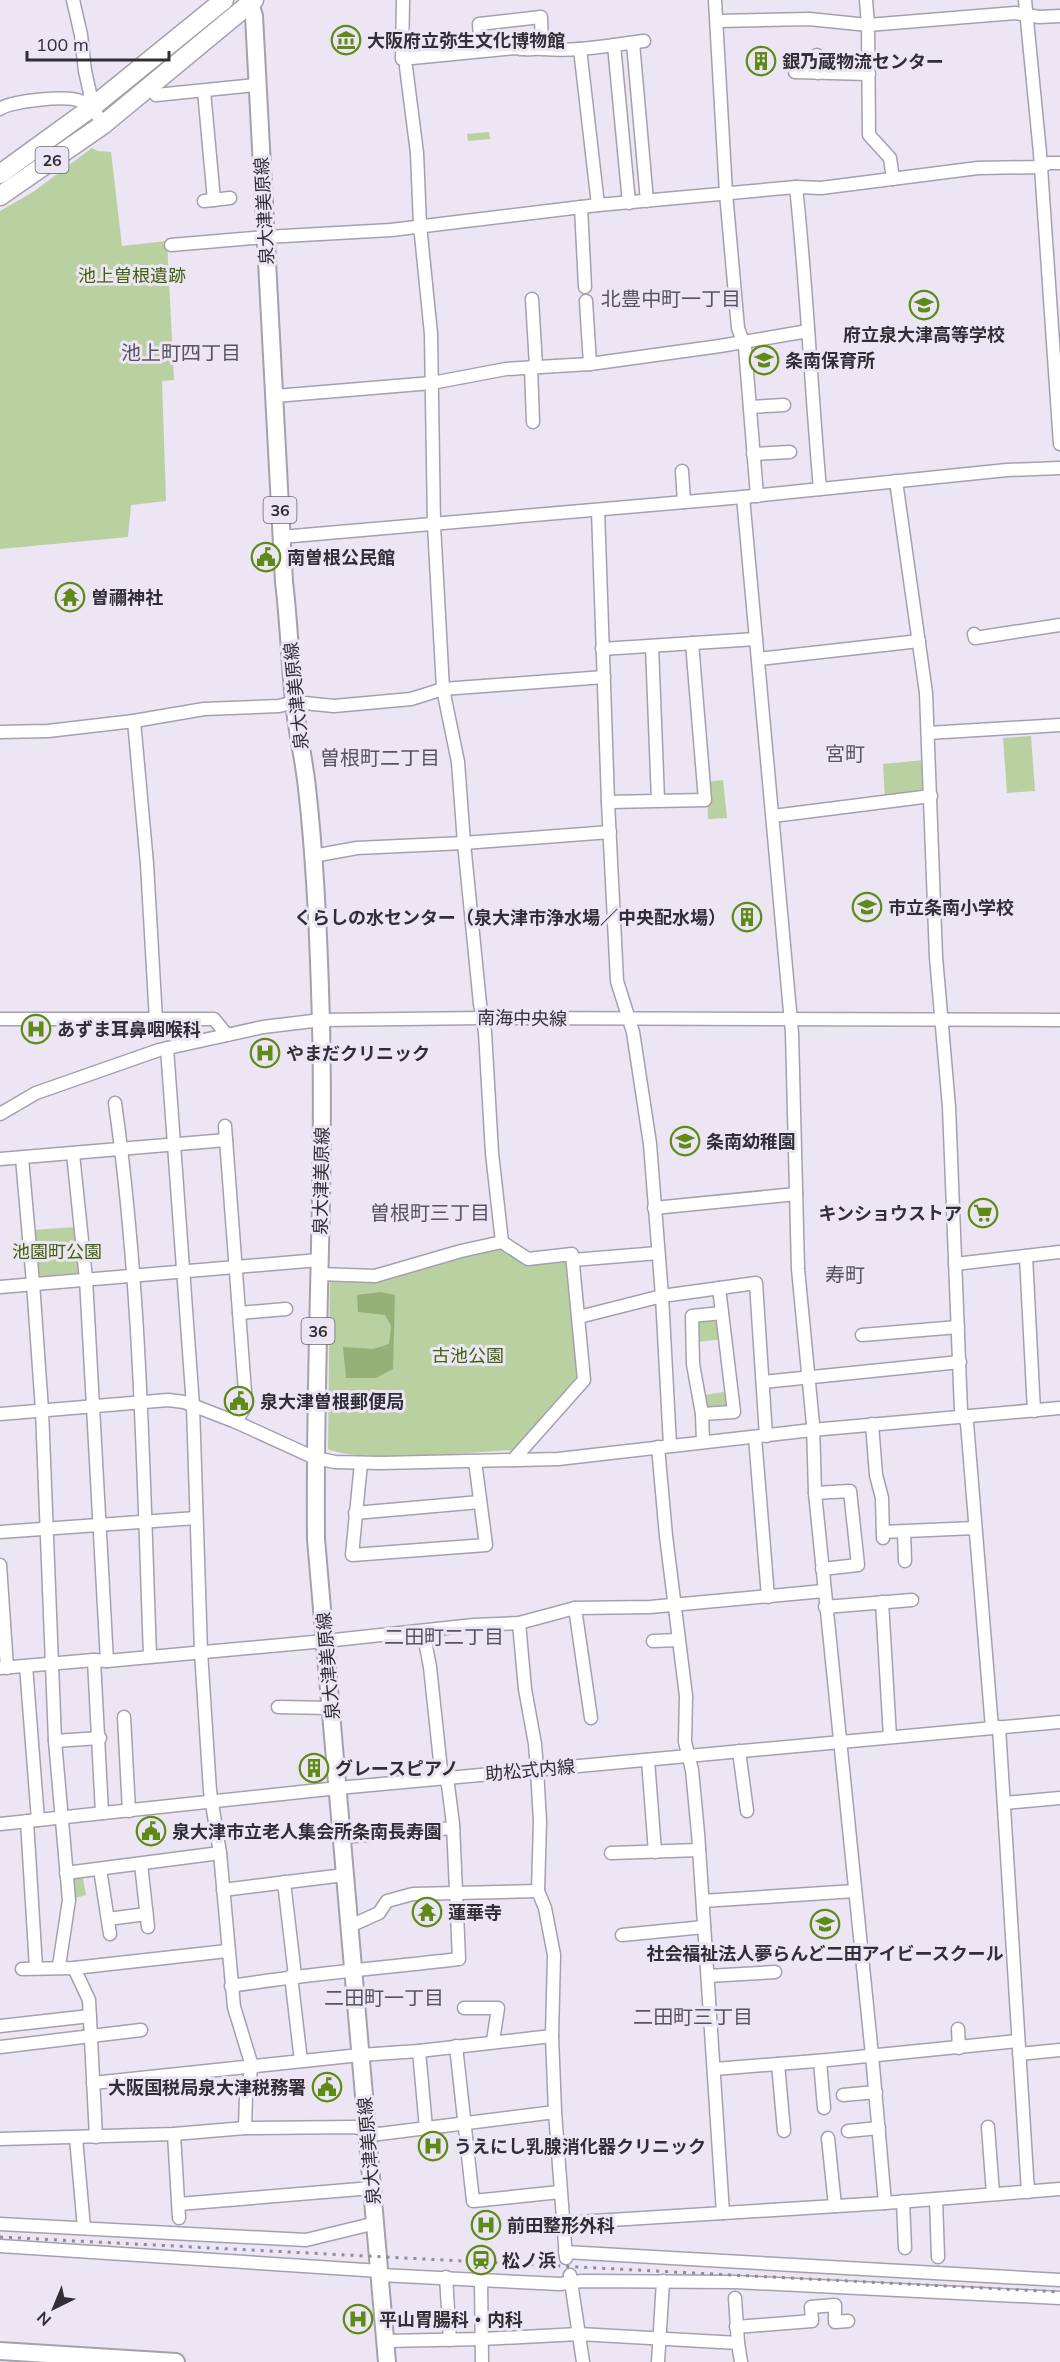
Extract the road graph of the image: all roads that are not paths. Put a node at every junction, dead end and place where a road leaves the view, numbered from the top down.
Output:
1 (73, 0) edge
2 (224, 0) edge
3 (404, 0) edge
4 (715, 0) edge
5 (866, 0) edge
6 (1025, 0) edge
7 (251, 1) edge
8 (1026, 15) junction
9 (1060, 16) edge
10 (717, 21) junction
11 (868, 25) junction
12 (614, 45) junction
13 (542, 49) junction
14 (580, 49) junction
15 (482, 51) junction
16 (817, 55) dead end
17 (406, 67) dead end
18 (795, 72) dead end
19 (818, 73) junction
20 (869, 74) junction
21 (153, 84) junction
22 (256, 84) junction
23 (204, 92) junction
24 (90, 106) junction
25 (0, 110) edge
26 (104, 124) junction
27 (1060, 163) edge
28 (1040, 167) junction
29 (0, 174) edge
30 (893, 179) junction
31 (796, 187) junction
32 (726, 193) junction
33 (0, 196) edge
34 (230, 198) dead end
35 (647, 201) junction
36 (629, 203) junction
37 (598, 206) junction
38 (581, 207) junction
39 (420, 225) junction
40 (266, 237) junction
41 (171, 245) dead end
42 (585, 287) dead end
43 (532, 299) dead end
44 (586, 301) dead end
45 (808, 330) junction
46 (744, 342) junction
47 (590, 364) junction
48 (534, 367) junction
49 (432, 383) junction
50 (275, 396) junction
51 (784, 405) dead end
52 (750, 408) junction
53 (533, 422) dead end
54 (1060, 444) edge
55 (790, 452) dead end
56 (753, 454) junction
57 (1060, 468) edge
58 (682, 471) dead end
59 (896, 481) junction
60 (820, 489) junction
61 (756, 496) junction
62 (743, 497) junction
63 (684, 502) junction
64 (598, 510) junction
65 (434, 525) junction
66 (281, 537) junction
67 (1060, 625) edge
68 (974, 634) dead end
69 (756, 639) junction
70 (919, 641) junction
71 (692, 643) junction
72 (652, 646) junction
73 (602, 649) junction
74 (759, 659) junction
75 (604, 677) junction
76 (443, 689) junction
77 (294, 702) junction
78 (134, 721) junction
79 (1060, 725) edge
80 (0, 732) edge
81 (928, 733) junction
82 (931, 796) junction
83 (658, 800) junction
84 (608, 802) junction
85 (773, 816) junction
86 (610, 832) junction
87 (464, 843) junction
88 (313, 856) junction
89 (482, 1018) junction
90 (943, 1018) junction
91 (0, 1019) edge
92 (790, 1019) junction
93 (156, 1020) junction
94 (321, 1020) junction
95 (630, 1020) junction
96 (1060, 1020) edge
97 (227, 1035) junction
98 (167, 1048) junction
99 (115, 1103) dead end
100 (0, 1114) edge
101 (225, 1126) dead end
102 (226, 1140) junction
103 (173, 1144) junction
104 (121, 1149) junction
105 (73, 1154) junction
106 (22, 1158) junction
107 (0, 1159) edge
108 (796, 1194) junction
109 (654, 1208) junction
110 (502, 1242) junction
111 (1060, 1252) edge
112 (658, 1253) junction
113 (1026, 1256) junction
114 (573, 1260) junction
115 (955, 1264) junction
116 (235, 1267) junction
117 (319, 1267) junction
118 (184, 1271) junction
119 (133, 1275) junction
120 (86, 1279) junction
121 (33, 1283) junction
122 (0, 1287) edge
123 (719, 1288) junction
124 (662, 1296) junction
125 (286, 1309) dead end
126 (238, 1313) junction
127 (722, 1313) junction
128 (579, 1317) junction
129 (958, 1327) junction
130 (862, 1335) dead end
131 (960, 1362) junction
132 (808, 1377) junction
133 (763, 1382) junction
134 (141, 1402) junction
135 (93, 1406) junction
136 (193, 1406) junction
137 (1060, 1408) edge
138 (42, 1410) junction
139 (1034, 1411) junction
140 (0, 1414) edge
141 (702, 1414) junction
142 (963, 1416) junction
143 (236, 1422) junction
144 (872, 1424) junction
145 (812, 1430) junction
146 (761, 1436) junction
147 (703, 1442) junction
148 (664, 1446) junction
149 (315, 1458) junction
150 (513, 1460) junction
151 (475, 1461) junction
152 (361, 1463) junction
153 (815, 1493) junction
154 (480, 1502) junction
155 (355, 1513) junction
156 (196, 1518) junction
157 (145, 1521) junction
158 (99, 1527) junction
159 (975, 1528) junction
160 (47, 1529) junction
161 (0, 1532) edge
162 (904, 1532) junction
163 (905, 1561) dead end
164 (0, 1565) edge
165 (822, 1569) junction
166 (824, 1591) junction
167 (768, 1597) junction
168 (912, 1600) dead end
169 (882, 1602) junction
170 (674, 1606) junction
171 (825, 1607) junction
172 (575, 1608) junction
173 (519, 1623) junction
174 (423, 1631) junction
175 (678, 1640) junction
176 (325, 1641) junction
177 (653, 1641) dead end
178 (201, 1652) junction
179 (150, 1656) junction
180 (100, 1660) junction
181 (52, 1663) junction
182 (26, 1666) junction
183 (3, 1668) edge
184 (278, 1707) dead end
185 (331, 1708) junction
186 (124, 1717) dead end
187 (591, 1718) dead end
188 (1060, 1722) edge
189 (995, 1728) junction
190 (890, 1737) junction
191 (100, 1738) junction
192 (55, 1741) junction
193 (839, 1742) junction
194 (739, 1751) junction
195 (689, 1755) junction
196 (648, 1760) junction
197 (537, 1770) junction
198 (446, 1778) junction
199 (338, 1788) junction
200 (1060, 1798) edge
201 (212, 1801) junction
202 (1004, 1803) junction
203 (129, 1811) junction
204 (747, 1811) dead end
205 (102, 1814) junction
206 (62, 1818) junction
207 (33, 1821) junction
208 (0, 1824) edge
209 (453, 1827) junction
210 (342, 1837) junction
211 (699, 1850) junction
212 (655, 1852) junction
213 (220, 1853) junction
214 (611, 1853) dead end
215 (141, 1863) junction
216 (100, 1869) junction
217 (66, 1873) junction
218 (344, 1875) junction
219 (284, 1882) junction
220 (223, 1890) junction
221 (538, 1891) junction
222 (855, 1891) junction
223 (457, 1892) junction
224 (703, 1901) junction
225 (146, 1914) junction
226 (108, 1919) junction
227 (350, 1926) junction
228 (148, 1927) dead end
229 (705, 1927) junction
230 (110, 1934) dead end
231 (622, 1935) dead end
232 (227, 1951) junction
233 (59, 1966) junction
234 (36, 1968) junction
235 (74, 1968) junction
236 (22, 1969) dead end
237 (354, 1971) junction
238 (775, 1972) dead end
239 (293, 1976) junction
240 (708, 1976) junction
241 (231, 1986) junction
242 (464, 2008) dead end
243 (90, 2016) junction
244 (0, 2026) edge
245 (141, 2030) dead end
246 (958, 2030) dead end
247 (552, 2036) junction
248 (91, 2037) junction
249 (494, 2041) junction
250 (456, 2046) junction
251 (0, 2047) edge
252 (1019, 2047) junction
253 (959, 2048) junction
254 (1060, 2050) edge
255 (419, 2051) junction
256 (360, 2055) junction
257 (872, 2055) junction
258 (301, 2061) junction
259 (820, 2061) junction
260 (778, 2064) junction
261 (252, 2066) junction
262 (715, 2069) junction
263 (93, 2083) junction
264 (876, 2092) junction
265 (843, 2095) dead end
266 (824, 2108) dead end
267 (555, 2112) junction
268 (463, 2123) junction
269 (988, 2127) dead end
270 (245, 2128) junction
271 (426, 2128) junction
272 (879, 2128) junction
273 (848, 2130) dead end
274 (784, 2131) dead end
275 (367, 2132) junction
276 (174, 2134) junction
277 (96, 2137) junction
278 (76, 2138) junction
279 (828, 2138) dead end
280 (0, 2139) edge
281 (372, 2188) junction
282 (1060, 2189) edge
283 (560, 2192) junction
284 (1028, 2192) junction
285 (993, 2194) junction
286 (936, 2199) junction
287 (903, 2201) junction
288 (885, 2203) junction
289 (179, 2204) junction
290 (835, 2206) junction
291 (723, 2212) junction
292 (179, 2218) dead end
293 (376, 2223) junction
294 (562, 2223) junction
295 (0, 2224) edge
296 (84, 2228) junction
297 (0, 2246) edge
298 (905, 2248) dead end
299 (938, 2257) dead end
300 (732, 2260) junction
301 (380, 2273) junction
302 (446, 2277) junction
303 (571, 2279) junction
304 (481, 2280) junction
305 (1060, 2280) edge
306 (663, 2281) junction
307 (732, 2282) junction
308 (735, 2298) dead end
309 (1060, 2298) edge
310 (848, 2321) dead end
311 (736, 2327) junction
312 (579, 2334) junction
313 (660, 2338) junction
314 (482, 2339) junction
315 (450, 2340) junction
316 (386, 2341) junction
317 (738, 2343) junction
318 (0, 2351) edge
319 (176, 2362) edge
320 (387, 2362) edge
321 (482, 2362) edge
322 (583, 2362) edge
323 (658, 2362) edge
324 (741, 2362) edge

1 - 24 street
2 - 24 highway, 26
3 - 15 street
4 - 10 street
5 - 11 street
6 - 8 street
7 - 21 highway, 26
7 - 22 main road, 泉大津美原線 / 36
8 - 9 street
8 - 11 street
8 - 28 street
10 - 11 street
10 - 32 street
11 - 20 street
12 - 14 street
12 - 35 street
12 - 36 street
13 - 14 street
13 - 15 street
13 - 15 street
14 - 37 street
16 - 19 street
17 - 39 street
18 - 19 street
19 - 20 street
20 - 30 street
21 - 23 street
21 - 26 highway, 26
22 - 23 street
22 - 40 main road, 泉大津美原線 / 36
23 - 34 street
24 - 25 street
24 - 26 street
24 - 29 highway, 26
26 - 33 highway, 26
27 - 28 street
28 - 30 street
28 - 54 street
30 - 31 street
31 - 32 street
31 - 45 street
32 - 35 street
32 - 46 street
35 - 36 street
36 - 37 street
37 - 38 street
38 - 39 street
38 - 42 street
39 - 40 street
39 - 49 street
40 - 41 street
40 - 50 main road, 泉大津美原線 / 36
43 - 48 street
44 - 47 street
45 - 46 street
45 - 60 street
46 - 47 street
46 - 52 street
47 - 48 street
48 - 49 street
48 - 53 street
49 - 50 street
49 - 65 street
50 - 66 main road, 泉大津美原線 / 36
51 - 52 street
52 - 56 street
55 - 56 street
56 - 61 street
57 - 59 street
58 - 63 street
59 - 60 street
59 - 70 street
60 - 61 street
61 - 62 street
62 - 63 street
62 - 69 street
63 - 64 street
64 - 65 street
64 - 73 street
65 - 66 street
65 - 76 street
66 - 77 main road, 泉大津美原線 / 36
67 - 68 street
69 - 71 street
69 - 74 street
70 - 74 street
70 - 81 street
71 - 72 street
71 - 83 street
72 - 73 street
72 - 83 street
73 - 75 street
74 - 85 street
75 - 76 street
75 - 84 street
76 - 77 street
76 - 87 street
77 - 78 street
77 - 88 main road, 泉大津美原線 / 36
78 - 80 street
78 - 93 street
79 - 81 street
81 - 82 street
82 - 85 street
82 - 90 street
83 - 84 street
84 - 86 street
85 - 92 street
86 - 87 street
86 - 95 street
87 - 88 street
87 - 89 street
88 - 94 main road, 泉大津美原線 / 36
89 - 94 street, 南海中央線
89 - 95 street, 南海中央線
89 - 110 street
90 - 92 street, 南海中央線
90 - 96 street, 南海中央線
90 - 115 street
91 - 93 street
92 - 95 street, 南海中央線
92 - 108 street
93 - 97 street
94 - 97 street, 南海中央線
94 - 117 main road, 泉大津美原線 / 36
95 - 109 street
97 - 98 street, 南海中央線
98 - 100 street, 南海中央線
98 - 103 street
99 - 104 street
101 - 102 street
102 - 103 street
102 - 116 street
103 - 104 street
103 - 118 street
104 - 105 street
104 - 119 street
105 - 106 street
105 - 120 street
106 - 107 street
106 - 121 street
108 - 109 street
108 - 132 street
109 - 112 street
110 - 114 street
110 - 117 street
111 - 113 street
112 - 114 street
112 - 124 street
113 - 115 street
113 - 139 street
114 - 128 street
115 - 129 street
116 - 117 street
116 - 118 street
116 - 126 street
117 - 149 main road, 泉大津美原線 / 36
118 - 119 street
118 - 136 street
119 - 120 street
119 - 134 street
120 - 121 street
120 - 135 street
121 - 122 street
121 - 138 street
123 - 124 street
123 - 127 street
123 - 133 street
124 - 128 street
124 - 148 street
125 - 126 street
126 - 143 street
127 - 141 street
127 - 141 street
128 - 150 street
129 - 130 street
129 - 131 street
131 - 132 street
131 - 142 street
132 - 133 street
132 - 145 street
133 - 146 street
134 - 135 street
134 - 136 street
134 - 157 street
135 - 138 street
135 - 158 street
136 - 143 street
136 - 156 street
137 - 139 street
138 - 140 street
138 - 160 street
139 - 142 street
141 - 147 street
142 - 144 street
142 - 159 street
143 - 149 street
144 - 145 street
144 - 162 street
145 - 146 street
145 - 153 street
146 - 147 street
146 - 167 street
147 - 148 street
148 - 150 street
148 - 170 street
149 - 152 street
149 - 176 main road, 泉大津美原線 / 36
150 - 151 street
151 - 152 street
151 - 154 street
152 - 155 street
153 - 165 street
153 - 165 street
154 - 155 street
154 - 155 street
156 - 157 street
156 - 178 street
157 - 158 street
157 - 179 street
158 - 160 street
158 - 180 street
159 - 162 street
159 - 189 street
160 - 161 street
160 - 181 street
162 - 163 street
164 - 183 street
165 - 166 street
166 - 167 street
166 - 171 street
167 - 170 street
168 - 169 street
169 - 171 street
169 - 190 street
170 - 172 street
170 - 175 street
171 - 193 street
172 - 173 street
172 - 187 street
173 - 174 street
173 - 197 street
174 - 176 street
174 - 198 street
175 - 177 street
175 - 195 street
176 - 178 street
176 - 185 main road, 泉大津美原線 / 36
178 - 179 street
178 - 201 street
179 - 180 street
180 - 181 street
180 - 191 street
181 - 182 street
181 - 192 street
182 - 183 street
182 - 207 street
184 - 185 street
185 - 199 main road, 泉大津美原線 / 36
186 - 203 street
188 - 189 street, 助松式内線
189 - 190 street, 助松式内線
189 - 202 street
190 - 193 street, 助松式内線
191 - 192 street
191 - 205 street
192 - 206 street
193 - 194 street, 助松式内線
193 - 222 street
194 - 195 street, 助松式内線
194 - 204 street
195 - 196 street, 助松式内線
195 - 211 street
196 - 197 street, 助松式内線
196 - 212 street
197 - 198 street, 助松式内線
197 - 221 street
198 - 199 street, 助松式内線
198 - 209 street
199 - 201 street, 助松式内線
199 - 210 main road, 泉大津美原線 / 36
200 - 202 street
201 - 203 street, 助松式内線
201 - 213 street
202 - 252 street
203 - 205 street, 助松式内線
205 - 206 street, 助松式内線
206 - 207 street, 助松式内線
206 - 217 street
207 - 208 street, 助松式内線
207 - 234 street
209 - 210 street
209 - 223 street
210 - 218 main road, 泉大津美原線 / 36
211 - 212 street
211 - 224 street
212 - 214 street
213 - 215 street
213 - 220 street
215 - 216 street
215 - 225 street
216 - 217 street
216 - 226 street
217 - 233 street
218 - 219 street
218 - 227 main road, 泉大津美原線 / 36
219 - 220 street
219 - 239 street
220 - 232 street
221 - 223 street
221 - 247 street
222 - 224 street
222 - 257 street
223 - 227 street
223 - 237 street
224 - 229 street
225 - 226 street
225 - 228 street
226 - 230 street
227 - 237 main road, 泉大津美原線 / 36
229 - 231 street
229 - 240 street
232 - 235 street
232 - 241 street
233 - 234 street
233 - 235 street
234 - 236 street
235 - 243 street
237 - 239 street
237 - 256 main road, 泉大津美原線 / 36
238 - 240 street
239 - 241 street
239 - 258 street
240 - 262 street
241 - 261 street
242 - 249 street
243 - 244 street
243 - 248 street
245 - 248 street
246 - 253 street
247 - 249 street
247 - 267 street
248 - 251 street
248 - 263 street
249 - 250 street
250 - 255 street
250 - 268 street
252 - 253 street
252 - 254 street
252 - 284 street
253 - 257 street
255 - 256 street
255 - 271 street
256 - 258 street
256 - 275 main road, 泉大津美原線 / 36
257 - 259 street
257 - 264 street
258 - 261 street
259 - 260 street
259 - 266 street
260 - 262 street
260 - 274 street
261 - 263 street
261 - 270 street
262 - 291 street
263 - 277 street
264 - 265 street
264 - 272 street
267 - 268 street
267 - 283 street
268 - 271 street
268 - 283 street
269 - 285 street
270 - 275 street
270 - 276 street
271 - 275 street
272 - 273 street
272 - 288 street
275 - 281 main road, 泉大津美原線 / 36
276 - 277 street
276 - 289 street
277 - 278 street
278 - 280 street
278 - 296 street
279 - 290 street
281 - 289 street
281 - 293 main road, 泉大津美原線 / 36
282 - 284 street
283 - 294 street
284 - 285 street
285 - 286 street
286 - 287 street
286 - 299 street
287 - 288 street
287 - 298 street
288 - 290 street
289 - 292 street
290 - 291 street
291 - 294 street
293 - 296 street
293 - 301 main road, 泉大津美原線 / 36
294 - 300 street
295 - 296 street
297 - 301 street
300 - 305 street
300 - 307 street
301 - 302 street
301 - 316 main road, 泉大津美原線 / 36
302 - 304 street
302 - 315 street
303 - 304 street
303 - 306 street
303 - 312 street
304 - 314 street
306 - 307 street
306 - 313 street
307 - 309 street
308 - 311 street
310 - 311 street
311 - 317 street
312 - 313 street
312 - 314 street
312 - 322 street
313 - 317 street
313 - 323 street
314 - 315 street
314 - 321 street
315 - 316 street
316 - 320 main road, 泉大津美原線 / 36
317 - 324 street
318 - 319 main road

